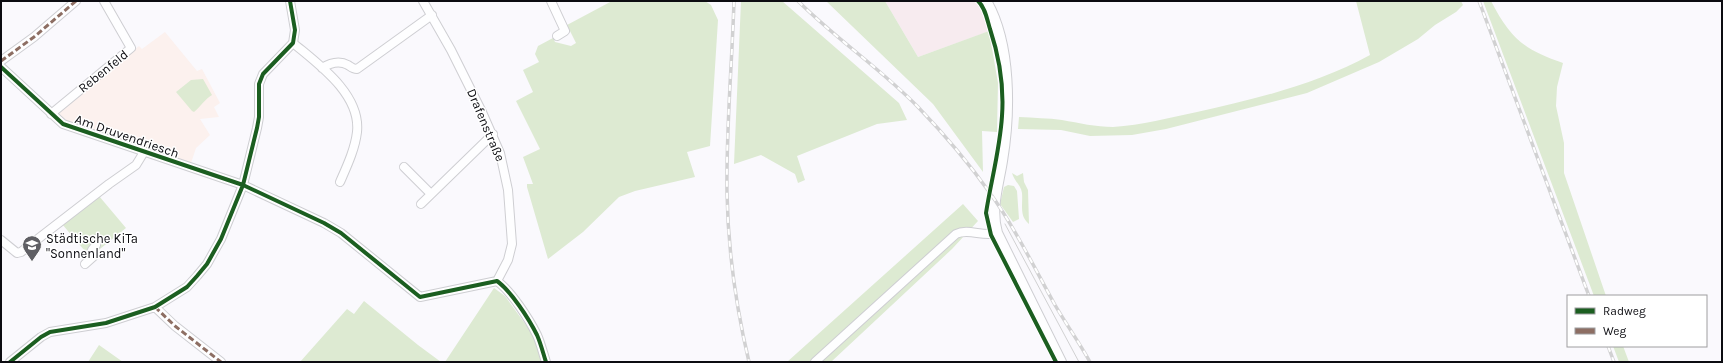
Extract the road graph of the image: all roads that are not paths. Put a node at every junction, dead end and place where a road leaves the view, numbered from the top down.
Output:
1 (76, 1) edge
2 (104, 1) edge
3 (290, 1) edge
4 (423, 1) edge
5 (551, 1) edge
6 (989, 4) edge
7 (432, 15) junction
8 (556, 36) dead end
9 (293, 43) junction
10 (1, 61) edge
11 (1, 67) edge
12 (322, 68) junction
13 (51, 114) junction
14 (493, 134) junction
15 (144, 152) junction
16 (404, 167) dead end
17 (340, 182) dead end
18 (243, 185) junction
19 (431, 194) junction
20 (421, 204) dead end
21 (997, 233) junction
22 (97, 239) dead end
23 (1, 240) edge
24 (85, 264) dead end
25 (497, 281) junction
26 (155, 306) junction
27 (10, 362) edge
28 (221, 362) edge
29 (546, 362) edge
30 (815, 362) edge
31 (1061, 362) edge

1 - 10 street
2 - 13 street, Rebenfeld
3 - 9 street
4 - 7 street, Drafenstraße
5 - 8 street
6 - 21 main road
7 - 12 street
7 - 14 street, Drafenstraße
9 - 12 street
9 - 18 street
11 - 13 street, Am Druvendriesch
12 - 17 street
13 - 15 street, Am Druvendriesch
14 - 19 street
14 - 25 street, Drafenstraße
15 - 18 street, Am Druvendriesch
15 - 23 street
16 - 19 street
18 - 25 street, Am Druvendriesch
18 - 26 street
19 - 20 street
21 - 30 street
21 - 31 main road
22 - 24 street
25 - 29 street
26 - 27 street
26 - 28 street

